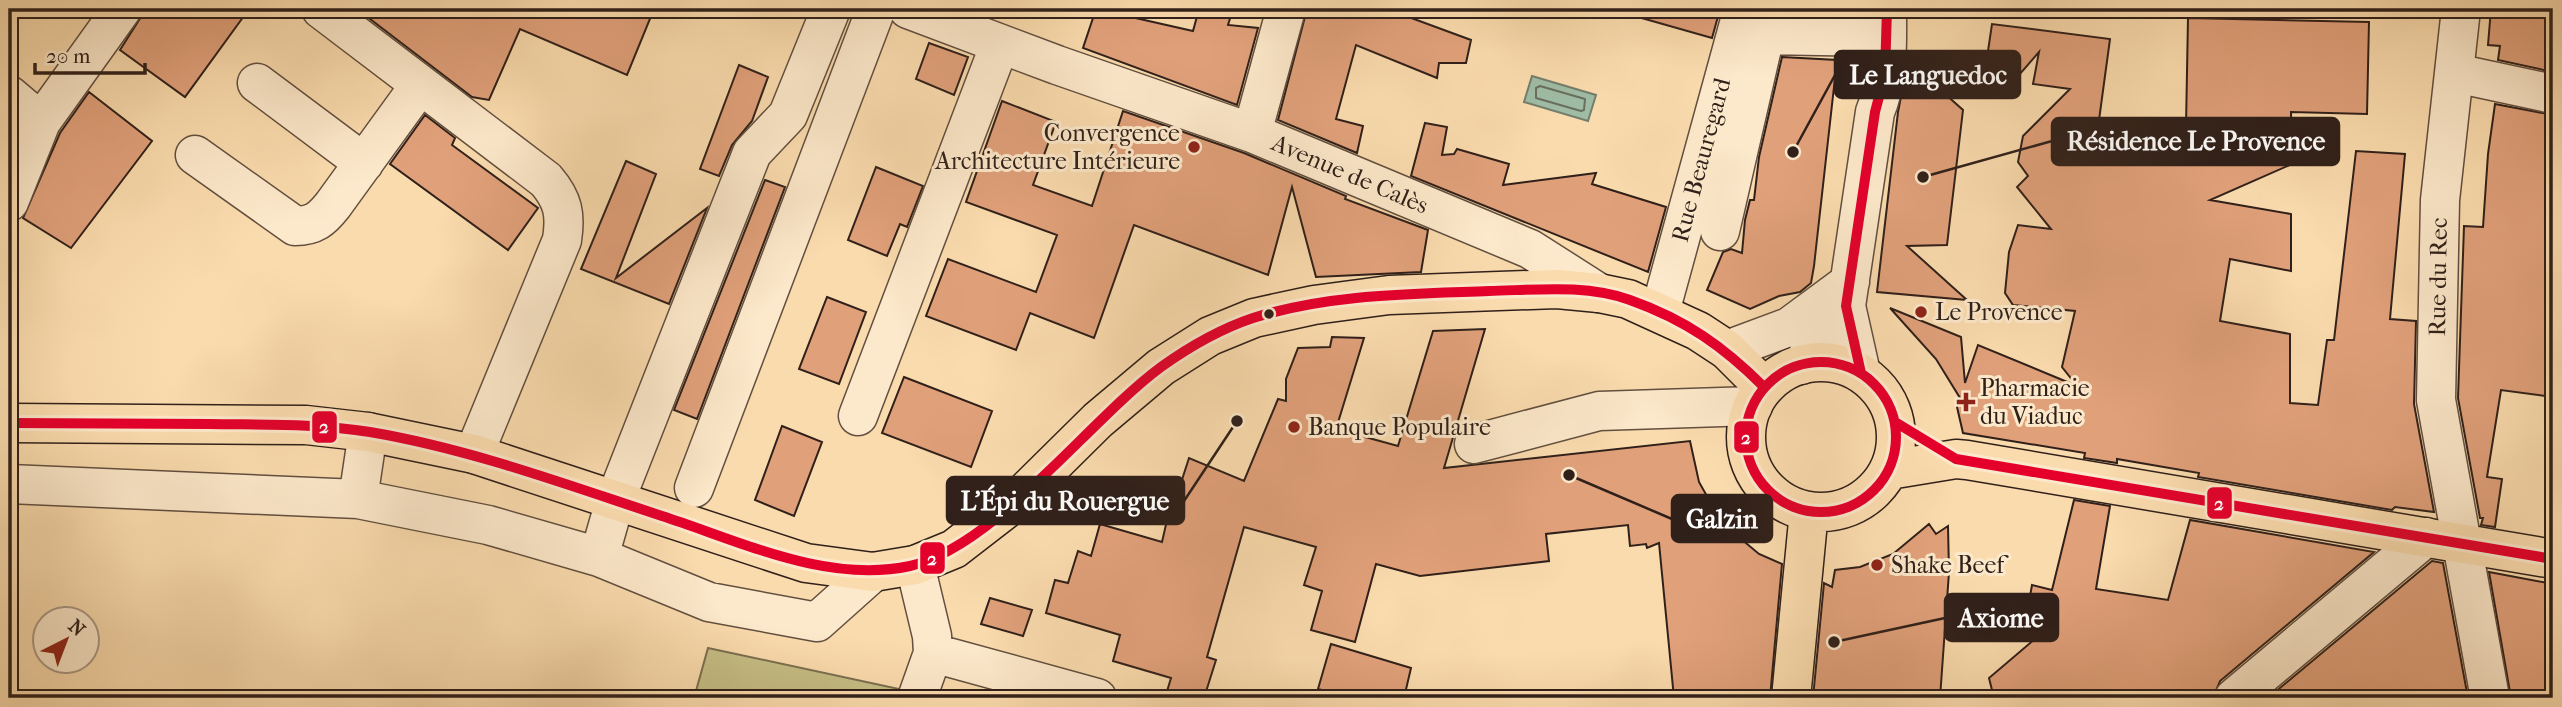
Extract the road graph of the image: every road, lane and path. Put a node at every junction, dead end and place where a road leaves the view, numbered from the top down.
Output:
1 (122, 9) edge
2 (321, 9) edge
3 (831, 9) edge
4 (876, 9) edge
5 (908, 9) edge
6 (1286, 9) edge
7 (1743, 9) edge
8 (2461, 9) edge
9 (1883, 19) edge
10 (1000, 44) junction
11 (2455, 73) junction
12 (257, 83) dead end
13 (420, 85) junction
14 (2553, 94) edge
15 (9, 95) edge
16 (41, 122) junction
17 (1252, 133) junction
18 (195, 155) dead end
19 (364, 163) junction
20 (9, 202) edge
21 (1720, 231) dead end
22 (1599, 293) junction
23 (1848, 294) junction
24 (1660, 312) junction
25 (1727, 350) junction
26 (1801, 365) junction
27 (1861, 373) junction
28 (1759, 396) junction
29 (858, 416) dead end
30 (1895, 422) junction
31 (9, 423) edge
32 (368, 432) junction
33 (1474, 444) dead end
34 (474, 454) junction
35 (1956, 459) junction
36 (1889, 470) junction
37 (9, 484) edge
38 (694, 488) dead end
39 (358, 499) junction
40 (615, 501) junction
41 (1809, 511) junction
42 (2426, 537) junction
43 (2463, 544) junction
44 (599, 556) junction
45 (2553, 559) edge
46 (915, 565) junction
47 (873, 572) junction
48 (933, 653) junction
49 (917, 698) edge
50 (1097, 698) edge
51 (1791, 698) edge
52 (2234, 698) edge
53 (2490, 698) edge

1 - 16 street
2 - 13 street
3 - 40 street
4 - 38 street
5 - 10 street, Avenue de Calès
6 - 17 street
7 - 24 street, Rue Beauregard
8 - 11 street, Rue du Rec
9 - 21 street
9 - 23 street
10 - 17 street, Avenue de Calès
10 - 29 street
11 - 14 street
11 - 43 street, Rue du Rec
12 - 19 street
13 - 19 street
13 - 34 street
15 - 16 street
16 - 20 street
17 - 22 street, Avenue de Calès
18 - 19 street
22 - 24 main road, Avenue de Calès
22 - 46 main road
23 - 25 street
23 - 26 street
23 - 27 street
24 - 25 main road, Avenue de Calès
25 - 28 main road, Avenue de Calès
26 - 27 main road
26 - 28 main road
27 - 30 main road
28 - 33 street
28 - 41 main road
30 - 35 main road
30 - 36 main road
31 - 32 main road
32 - 34 main road
32 - 39 street
34 - 40 main road
35 - 36 main road
35 - 42 main road
36 - 41 main road
37 - 39 street
39 - 44 street
40 - 44 street
40 - 47 main road
41 - 51 main road
42 - 43 main road
42 - 52 street
43 - 45 main road
43 - 53 street, Rue du Rec
44 - 47 street
46 - 47 main road
46 - 48 street
48 - 49 street
48 - 50 street

